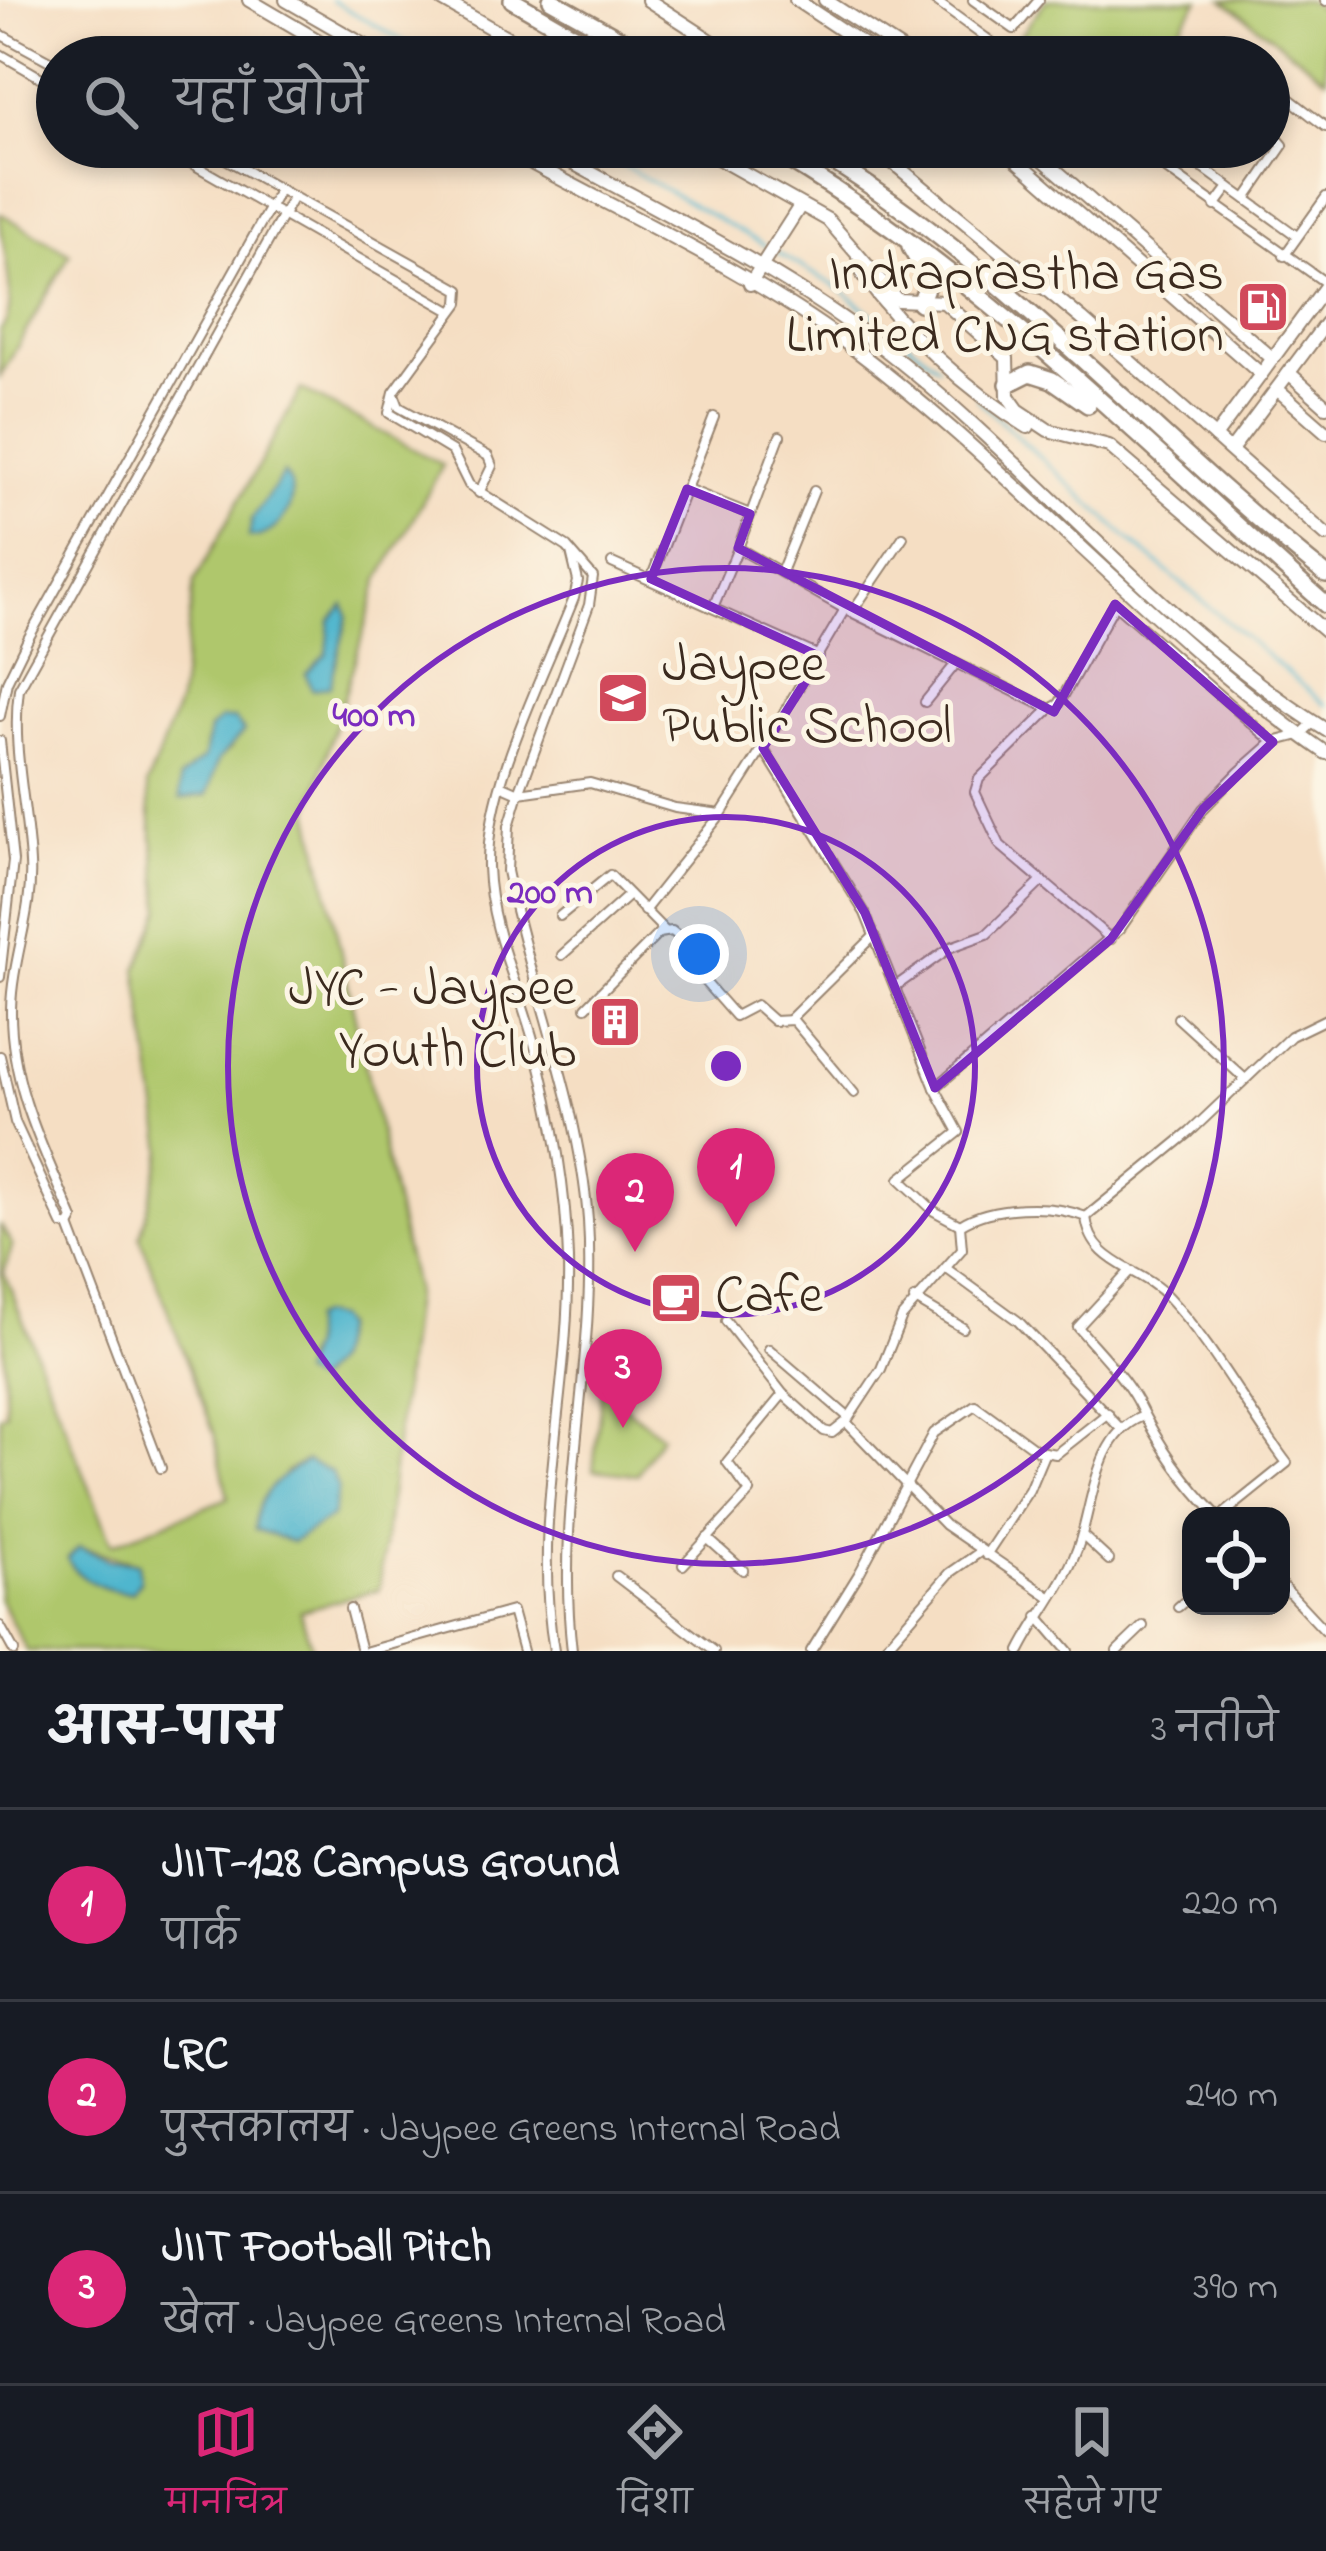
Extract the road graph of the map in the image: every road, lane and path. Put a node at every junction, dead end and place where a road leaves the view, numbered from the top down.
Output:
1 (249, 0) edge
2 (286, 0) edge
3 (442, 0) edge
4 (512, 0) edge
5 (551, 0) edge
6 (648, 0) edge
7 (796, 0) edge
8 (825, 0) edge
9 (934, 0) edge
10 (973, 0) edge
11 (1039, 0) edge
12 (987, 4) edge
13 (0, 34) edge
14 (310, 36) edge
15 (349, 36) edge
16 (505, 36) edge
17 (575, 36) edge
18 (615, 36) edge
19 (704, 36) edge
20 (850, 36) edge
21 (881, 36) edge
22 (983, 36) edge
23 (0, 54) edge
24 (36, 54) edge
25 (36, 75) edge
26 (1290, 99) edge
27 (1326, 127) edge
28 (199, 168) edge
29 (242, 168) edge
30 (540, 168) edge
31 (585, 168) edge
32 (734, 168) edge
33 (798, 168) edge
34 (842, 168) edge
35 (900, 168) edge
36 (1026, 168) edge
37 (1053, 168) edge
38 (1164, 168) edge
39 (1202, 168) edge
40 (1267, 168) edge
41 (1214, 177) junction
42 (1229, 188) junction
43 (280, 189) junction
44 (1201, 195) junction
45 (293, 197) junction
46 (1326, 197) edge
47 (1246, 199) junction
48 (800, 206) junction
49 (1215, 206) junction
50 (269, 208) junction
51 (283, 216) junction
52 (828, 220) junction
53 (899, 233) junction
54 (1298, 236) junction
55 (1284, 256) junction
56 (765, 260) junction
57 (985, 272) junction
58 (750, 284) junction
59 (1042, 285) junction
60 (1326, 285) edge
61 (920, 302) junction
62 (448, 310) junction
63 (1326, 323) edge
64 (912, 330) junction
65 (1272, 358) junction
66 (1289, 373) junction
67 (1261, 374) junction
68 (1008, 384) junction
69 (1277, 388) junction
70 (394, 392) junction
71 (982, 394) junction
72 (1326, 406) edge
73 (715, 416) dead end
74 (1129, 430) junction
75 (1326, 432) edge
76 (780, 436) dead end
77 (1215, 437) junction
78 (1231, 450) junction
79 (1143, 478) junction
80 (687, 489) junction
81 (814, 490) dead end
82 (479, 493) junction
83 (751, 514) junction
84 (1278, 534) junction
85 (1326, 536) edge
86 (903, 537) dead end
87 (737, 548) junction
88 (570, 550) junction
89 (612, 563) dead end
90 (1326, 564) edge
91 (781, 572) junction
92 (1326, 575) edge
93 (651, 579) junction
94 (48, 602) junction
95 (714, 605) junction
96 (1326, 605) edge
97 (62, 610) junction
98 (848, 610) junction
99 (1326, 632) edge
100 (819, 656) junction
101 (953, 666) junction
102 (925, 701) dead end
103 (1050, 709) junction
104 (0, 716) edge
105 (1320, 726) edge
106 (1300, 735) junction
107 (0, 741) edge
108 (1273, 742) junction
109 (763, 748) junction
110 (1326, 753) edge
111 (503, 786) junction
112 (519, 793) junction
113 (721, 814) junction
114 (1041, 882) junction
115 (629, 895) junction
116 (644, 911) junction
117 (560, 916) dead end
118 (665, 931) junction
119 (874, 936) junction
120 (1111, 939) junction
121 (526, 954) junction
122 (562, 955) dead end
123 (507, 959) junction
124 (0, 977) edge
125 (896, 986) junction
126 (586, 1007) dead end
127 (1178, 1018) dead end
128 (789, 1019) junction
129 (1326, 1019) edge
130 (0, 1056) edge
131 (1244, 1078) junction
132 (935, 1088) junction
133 (854, 1093) dead end
134 (1086, 1217) junction
135 (959, 1225) junction
136 (69, 1226) junction
137 (947, 1269) junction
138 (1128, 1272) junction
139 (914, 1299) junction
140 (726, 1321) dead end
141 (963, 1328) dead end
142 (769, 1349) dead end
143 (784, 1394) junction
144 (1108, 1413) junction
145 (1141, 1417) junction
146 (846, 1419) junction
147 (1120, 1429) junction
148 (1045, 1453) junction
149 (161, 1468) dead end
150 (552, 1468) junction
151 (572, 1468) junction
152 (907, 1488) junction
153 (1213, 1507) edge
154 (1231, 1507) edge
155 (1081, 1534) junction
156 (707, 1538) junction
157 (983, 1554) junction
158 (1109, 1560) dead end
159 (683, 1565) dead end
160 (743, 1570) dead end
161 (616, 1576) dead end
162 (1290, 1594) edge
163 (1050, 1598) junction
164 (1182, 1604) edge
165 (1178, 1607) dead end
166 (350, 1609) dead end
167 (1038, 1616) junction
168 (0, 1626) edge
169 (1143, 1626) dead end
170 (1326, 1632) edge
171 (14, 1651) edge
172 (365, 1651) edge
173 (523, 1651) edge
174 (554, 1651) edge
175 (572, 1651) edge
176 (714, 1651) edge
177 (811, 1651) edge
178 (882, 1651) edge
179 (1020, 1651) edge
180 (1068, 1651) edge
181 (1117, 1651) edge

1 - 14 street
2 - 15 street
3 - 16 street
4 - 17 highway
5 - 18 highway
6 - 19 street
7 - 20 street
8 - 21 street
9 - 22 street
10 - 12 street
11 - 12 street
13 - 24 street
23 - 25 street
26 - 27 street
28 - 50 street
29 - 43 street
30 - 58 street
31 - 56 street
32 - 48 street
33 - 53 highway
34 - 57 highway
35 - 59 street
36 - 67 street
37 - 65 street
38 - 44 street
39 - 41 street
40 - 47 street
41 - 42 street
41 - 44 street
42 - 47 street
42 - 49 street
43 - 45 street
43 - 50 street
44 - 49 street
45 - 51 street
45 - 62 street
46 - 54 street
47 - 54 street
48 - 52 street
48 - 56 street
49 - 55 street
50 - 51 street
50 - 94 street
51 - 62 street
51 - 97 street
52 - 61 street
52 - 64 street
53 - 61 highway
53 - 74 highway
54 - 55 street
55 - 60 street
56 - 58 street
56 - 105 street
57 - 59 highway
57 - 84 highway
58 - 106 street
59 - 77 street
60 - 65 street
61 - 64 street
61 - 68 street
62 - 70 street
63 - 66 street
64 - 71 street
65 - 67 street
66 - 69 street
66 - 72 street
67 - 77 street
68 - 71 street
68 - 74 highway
68 - 79 street
69 - 75 street
69 - 78 street
70 - 82 street
70 - 82 street
71 - 79 street
73 - 80 street
74 - 96 highway
76 - 83 street
77 - 78 street
78 - 85 street
79 - 99 street
80 - 83 street
80 - 93 street
81 - 91 street
82 - 88 street
83 - 87 street
84 - 90 highway
84 - 92 highway
86 - 98 street
87 - 91 street
87 - 95 street
88 - 111 street
88 - 112 street
89 - 93 street
91 - 98 street
93 - 95 street
94 - 97 street
94 - 104 street
95 - 100 street
97 - 136 street
98 - 100 street
98 - 101 street
100 - 109 street
101 - 102 street
101 - 103 street
103 - 108 street
103 - 114 street
105 - 106 street
106 - 108 street
106 - 110 street
107 - 124 street
108 - 120 street
109 - 113 street
109 - 119 street
111 - 112 street
111 - 123 street
112 - 113 street
112 - 121 street
113 - 116 street
114 - 120 street
114 - 125 street
115 - 116 street
115 - 117 street
115 - 122 street
116 - 118 street
118 - 126 street
118 - 128 street
119 - 125 street
119 - 128 street
120 - 132 street
121 - 123 street
121 - 151 street
123 - 150 street
125 - 132 street
127 - 131 street
128 - 133 street
129 - 131 street
130 - 136 street
131 - 134 street
132 - 135 street
134 - 135 street
134 - 138 street
135 - 137 street
136 - 149 street
137 - 139 street
137 - 144 street
138 - 145 street
138 - 154 street
139 - 141 street
139 - 146 street
140 - 143 street
142 - 146 street
143 - 146 street
143 - 156 street
144 - 147 street
144 - 148 street
145 - 147 street
145 - 153 street
146 - 152 street
147 - 155 street
148 - 152 street
148 - 157 street
150 - 151 street
150 - 174 street
151 - 175 street
152 - 157 street
152 - 177 street
155 - 158 street
155 - 163 street
156 - 159 street
156 - 160 street
157 - 163 street
157 - 178 street
161 - 176 street
162 - 170 street
163 - 167 street
164 - 165 street
166 - 172 street
167 - 179 street
167 - 180 street
168 - 171 street
169 - 181 street
172 - 173 street

